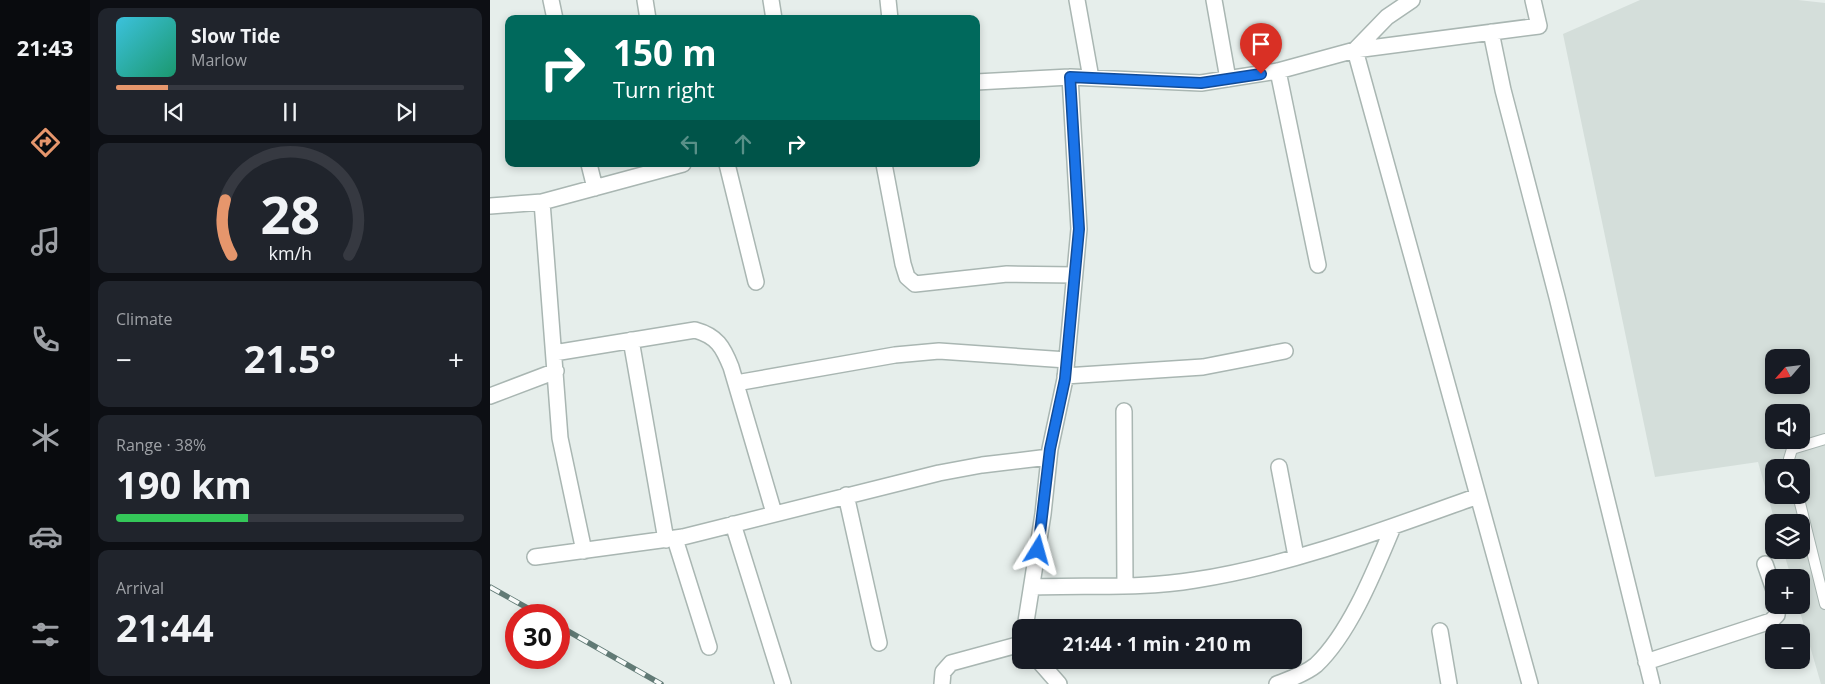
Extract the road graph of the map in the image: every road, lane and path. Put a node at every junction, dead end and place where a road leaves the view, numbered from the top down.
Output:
1 (550, 0) edge
2 (645, 0) edge
3 (771, 0) edge
4 (888, 0) edge
5 (1077, 0) edge
6 (1214, 0) edge
7 (1412, 0) edge
8 (1533, 0) edge
9 (554, 15) edge
10 (647, 15) edge
11 (773, 15) edge
12 (890, 15) edge
13 (1491, 32) junction
14 (1355, 50) junction
15 (1278, 72) junction
16 (1070, 77) junction
17 (1091, 78) junction
18 (1228, 79) junction
19 (980, 82) edge
20 (590, 167) edge
21 (669, 167) edge
22 (728, 167) edge
23 (885, 167) edge
24 (595, 188) junction
25 (542, 202) junction
26 (490, 206) edge
27 (1318, 264) dead end
28 (1074, 275) junction
29 (756, 282) dead end
30 (631, 340) junction
31 (1285, 351) dead end
32 (554, 353) junction
33 (1067, 360) junction
34 (556, 372) junction
35 (1065, 376) junction
36 (736, 383) junction
37 (490, 396) edge
38 (1124, 411) dead end
39 (1825, 439) edge
40 (1049, 457) junction
41 (1789, 459) edge
42 (1279, 467) dead end
43 (846, 495) junction
44 (1478, 496) junction
45 (1800, 504) edge
46 (774, 513) junction
47 (733, 524) junction
48 (1393, 527) junction
49 (670, 539) junction
50 (584, 551) junction
51 (1296, 556) junction
52 (535, 557) dead end
53 (1765, 564) dead end
54 (1767, 569) edge
55 (1125, 586) junction
56 (1033, 587) junction
57 (1825, 604) edge
58 (1777, 614) edge
59 (1027, 619) edge
60 (1440, 630) dead end
61 (880, 643) dead end
62 (1012, 646) edge
63 (709, 648) dead end
64 (1646, 662) junction
65 (1046, 669) edge
66 (783, 684) edge
67 (942, 684) edge
68 (1058, 684) edge
69 (1278, 684) edge
70 (1450, 684) edge
71 (1530, 684) edge
72 (1652, 684) edge

1 - 9 street
2 - 10 street
3 - 11 street
4 - 12 street
5 - 17 street
6 - 18 street
7 - 14 street
8 - 13 street
13 - 14 street
13 - 64 street
14 - 15 street
14 - 44 street
15 - 18 street
15 - 27 street
16 - 17 street
16 - 19 street
16 - 28 street
17 - 18 street
20 - 24 street
21 - 24 street
22 - 29 street
23 - 28 street
24 - 25 street
25 - 26 street
25 - 32 street
28 - 33 street
30 - 32 street
30 - 36 street
30 - 49 street
31 - 35 street
32 - 34 street
33 - 35 street
33 - 36 street
34 - 37 street
34 - 50 street
35 - 40 street
36 - 46 street
38 - 55 street
39 - 41 lane
40 - 43 street
40 - 56 street
42 - 51 street
43 - 46 street
43 - 61 street
44 - 48 street
44 - 71 street
45 - 57 lane
46 - 47 street
47 - 49 street
47 - 66 street
48 - 51 street
48 - 69 street
49 - 50 street
49 - 63 street
50 - 52 street
51 - 55 street
53 - 54 street
55 - 56 street
56 - 59 street
58 - 64 street
60 - 70 street
62 - 67 street
64 - 72 street
65 - 68 street

